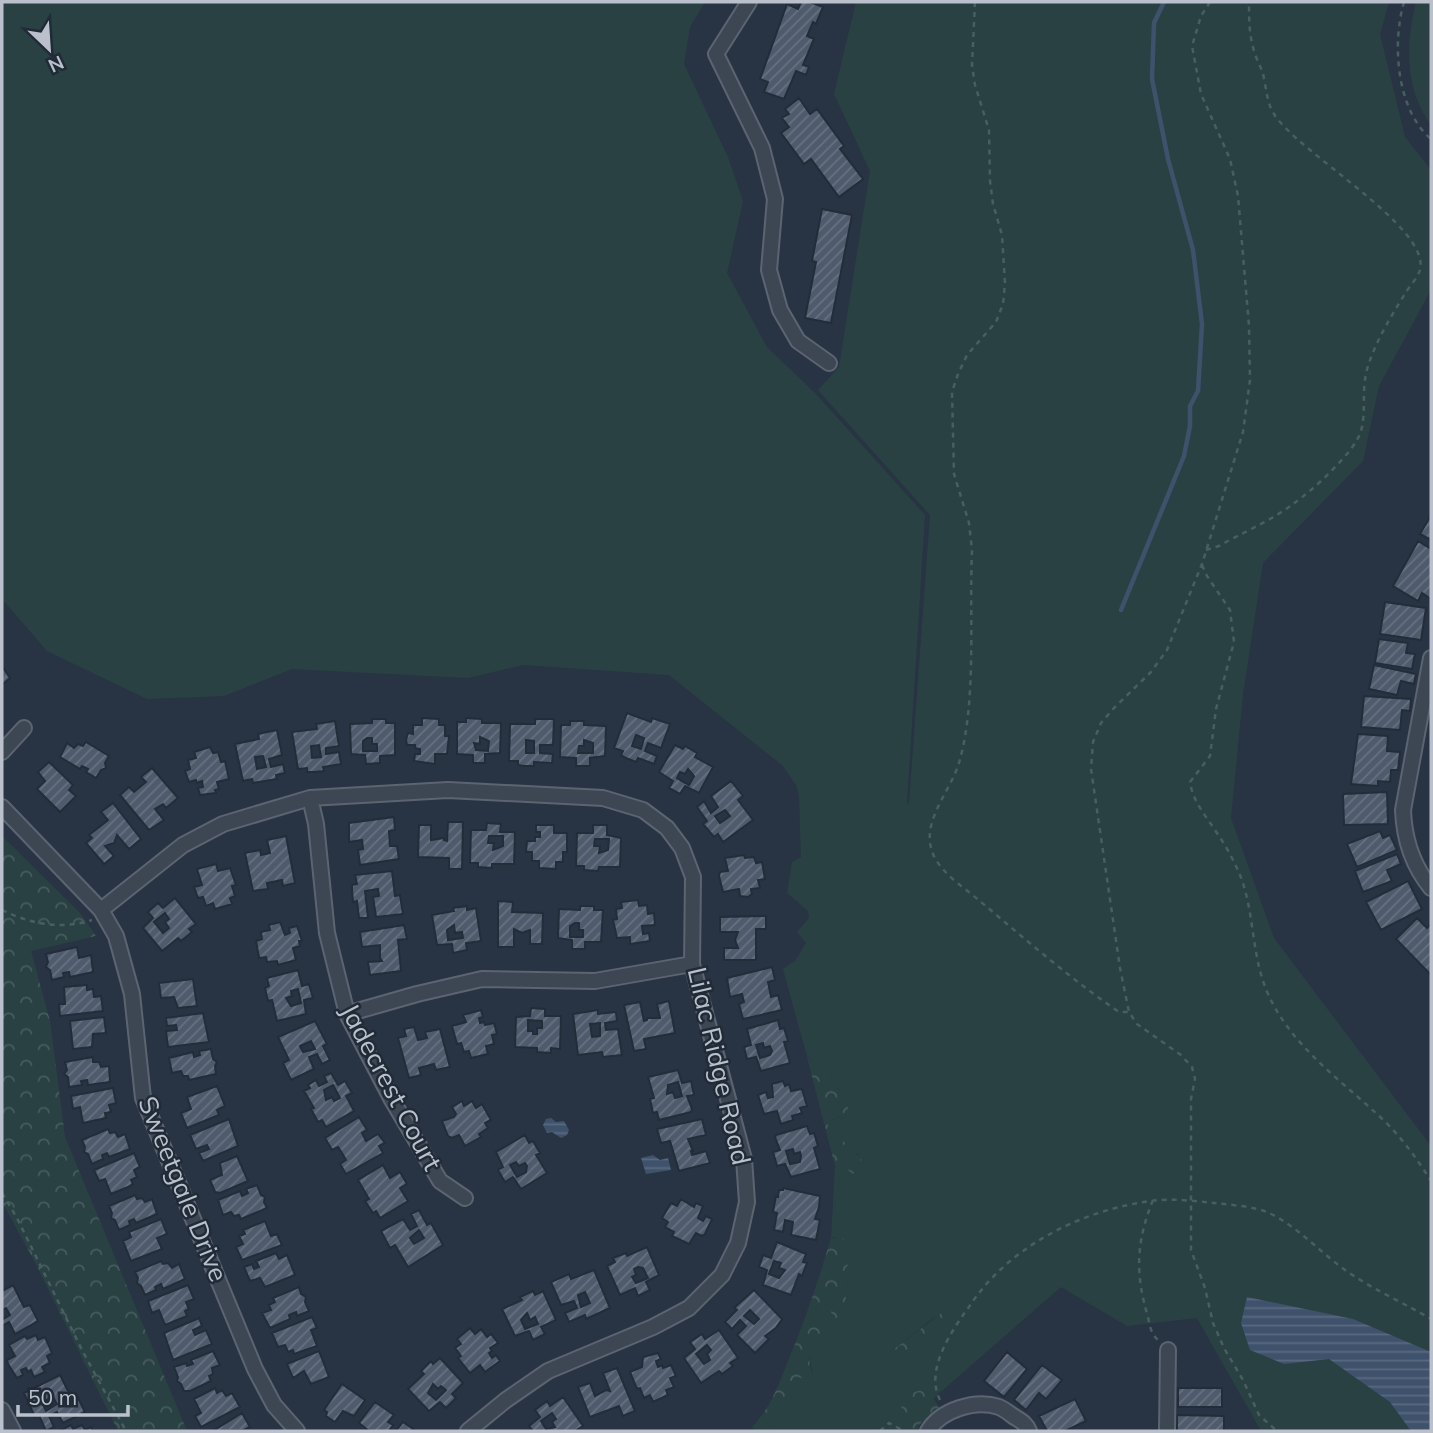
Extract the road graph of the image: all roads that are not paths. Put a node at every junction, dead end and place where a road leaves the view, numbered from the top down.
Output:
1 (749, 2) edge
2 (829, 363) dead end
3 (1431, 658) edge
4 (24, 728) dead end
5 (2, 752) edge
6 (310, 798) junction
7 (2, 807) edge
8 (1431, 888) edge
9 (103, 913) junction
10 (692, 964) junction
11 (347, 1014) junction
12 (465, 1198) dead end
13 (1168, 1350) road end
14 (2, 1410) edge
15 (13, 1431) edge
16 (297, 1431) edge
17 (468, 1431) edge
18 (928, 1431) edge
19 (1029, 1431) edge
20 (1167, 1431) edge

1 - 2 street
3 - 8 street
4 - 5 street
6 - 9 street, Lilac Ridge Road
6 - 10 street, Lilac Ridge Road
6 - 11 street, Jadecrest Court
7 - 9 street, Sweetgale Drive
9 - 16 street, Sweetgale Drive
10 - 11 street
10 - 17 street, Lilac Ridge Road
11 - 12 street, Jadecrest Court
13 - 20 street
14 - 15 street
18 - 19 street

